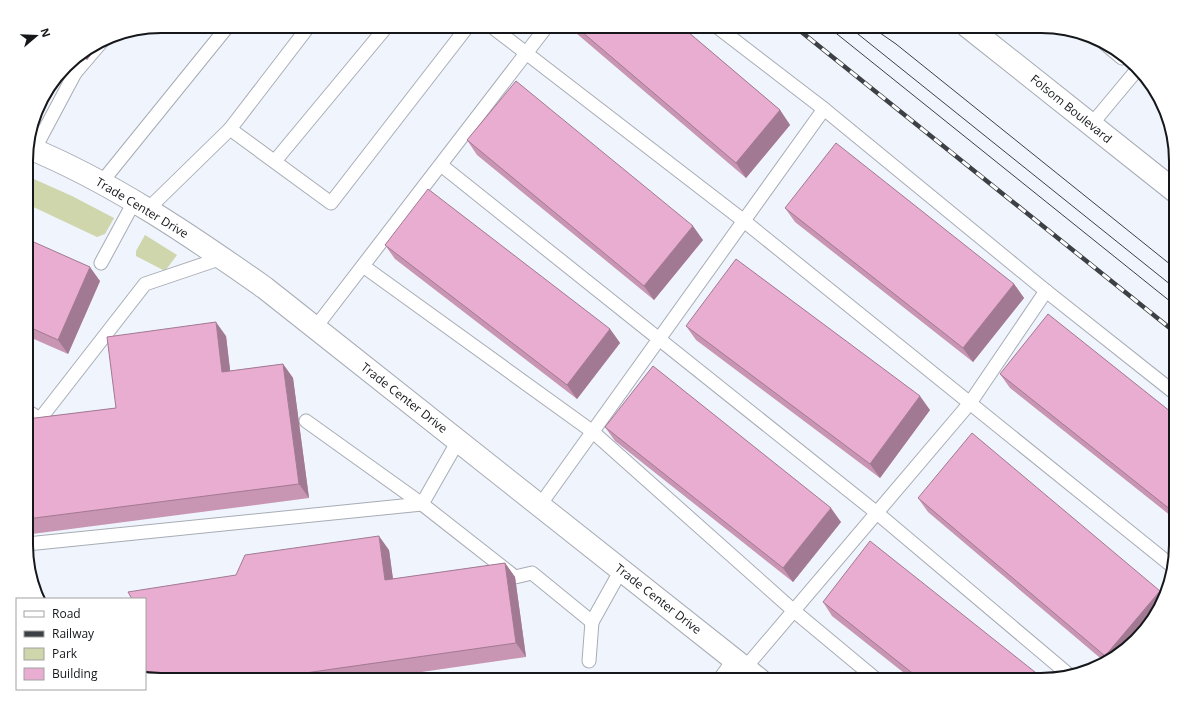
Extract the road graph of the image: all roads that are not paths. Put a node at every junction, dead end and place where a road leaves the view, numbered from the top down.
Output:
1 (222, 33) edge
2 (304, 33) edge
3 (382, 33) edge
4 (463, 33) edge
5 (500, 33) edge
6 (542, 33) edge
7 (725, 33) edge
8 (976, 33) edge
9 (526, 53) junction
10 (69, 73) edge
11 (1135, 73) edge
12 (824, 109) junction
13 (1091, 125) junction
14 (230, 129) junction
15 (35, 141) edge
16 (34, 149) edge
17 (275, 162) junction
18 (441, 165) junction
19 (101, 183) junction
20 (1169, 186) edge
21 (141, 206) junction
22 (744, 221) junction
23 (222, 258) junction
24 (101, 263) dead end
25 (363, 266) junction
26 (1046, 291) junction
27 (315, 328) junction
28 (659, 340) junction
29 (1169, 388) edge
30 (970, 403) junction
31 (33, 415) edge
32 (40, 419) junction
33 (306, 421) dead end
34 (33, 425) edge
35 (593, 432) junction
36 (458, 441) junction
37 (422, 504) junction
38 (540, 505) junction
39 (877, 513) junction
40 (33, 543) edge
41 (1168, 563) edge
42 (621, 570) junction
43 (794, 611) junction
44 (592, 622) junction
45 (589, 661) dead end
46 (747, 669) edge
47 (1065, 671) edge
48 (737, 673) edge
49 (869, 673) edge

1 - 19 lane
2 - 14 lane
3 - 17 lane
4 - 17 lane
5 - 9 lane
6 - 9 lane
7 - 12 lane
8 - 13 street, Folsom Boulevard
9 - 18 lane
9 - 22 lane
10 - 15 lane
11 - 13 lane
12 - 22 lane
12 - 26 lane
13 - 20 street, Folsom Boulevard
14 - 17 lane
14 - 21 lane
16 - 19 street, Trade Center Drive
18 - 25 lane
18 - 28 lane
19 - 21 street, Trade Center Drive
21 - 23 street, Trade Center Drive
21 - 24 lane
22 - 28 lane
22 - 30 lane
23 - 27 street, Trade Center Drive
23 - 32 lane
25 - 27 lane
25 - 35 lane
26 - 29 lane
26 - 30 lane
27 - 36 street, Trade Center Drive
28 - 35 lane
28 - 39 lane
30 - 39 lane
30 - 41 lane
31 - 32 lane
32 - 34 lane
33 - 37 lane
35 - 38 lane
35 - 43 lane
36 - 37 lane
36 - 38 street, Trade Center Drive
37 - 40 lane
37 - 44 lane
38 - 42 street, Trade Center Drive
39 - 43 lane
39 - 47 lane
42 - 44 lane
42 - 46 street, Trade Center Drive
43 - 46 lane
43 - 49 lane
44 - 45 lane
46 - 48 lane

